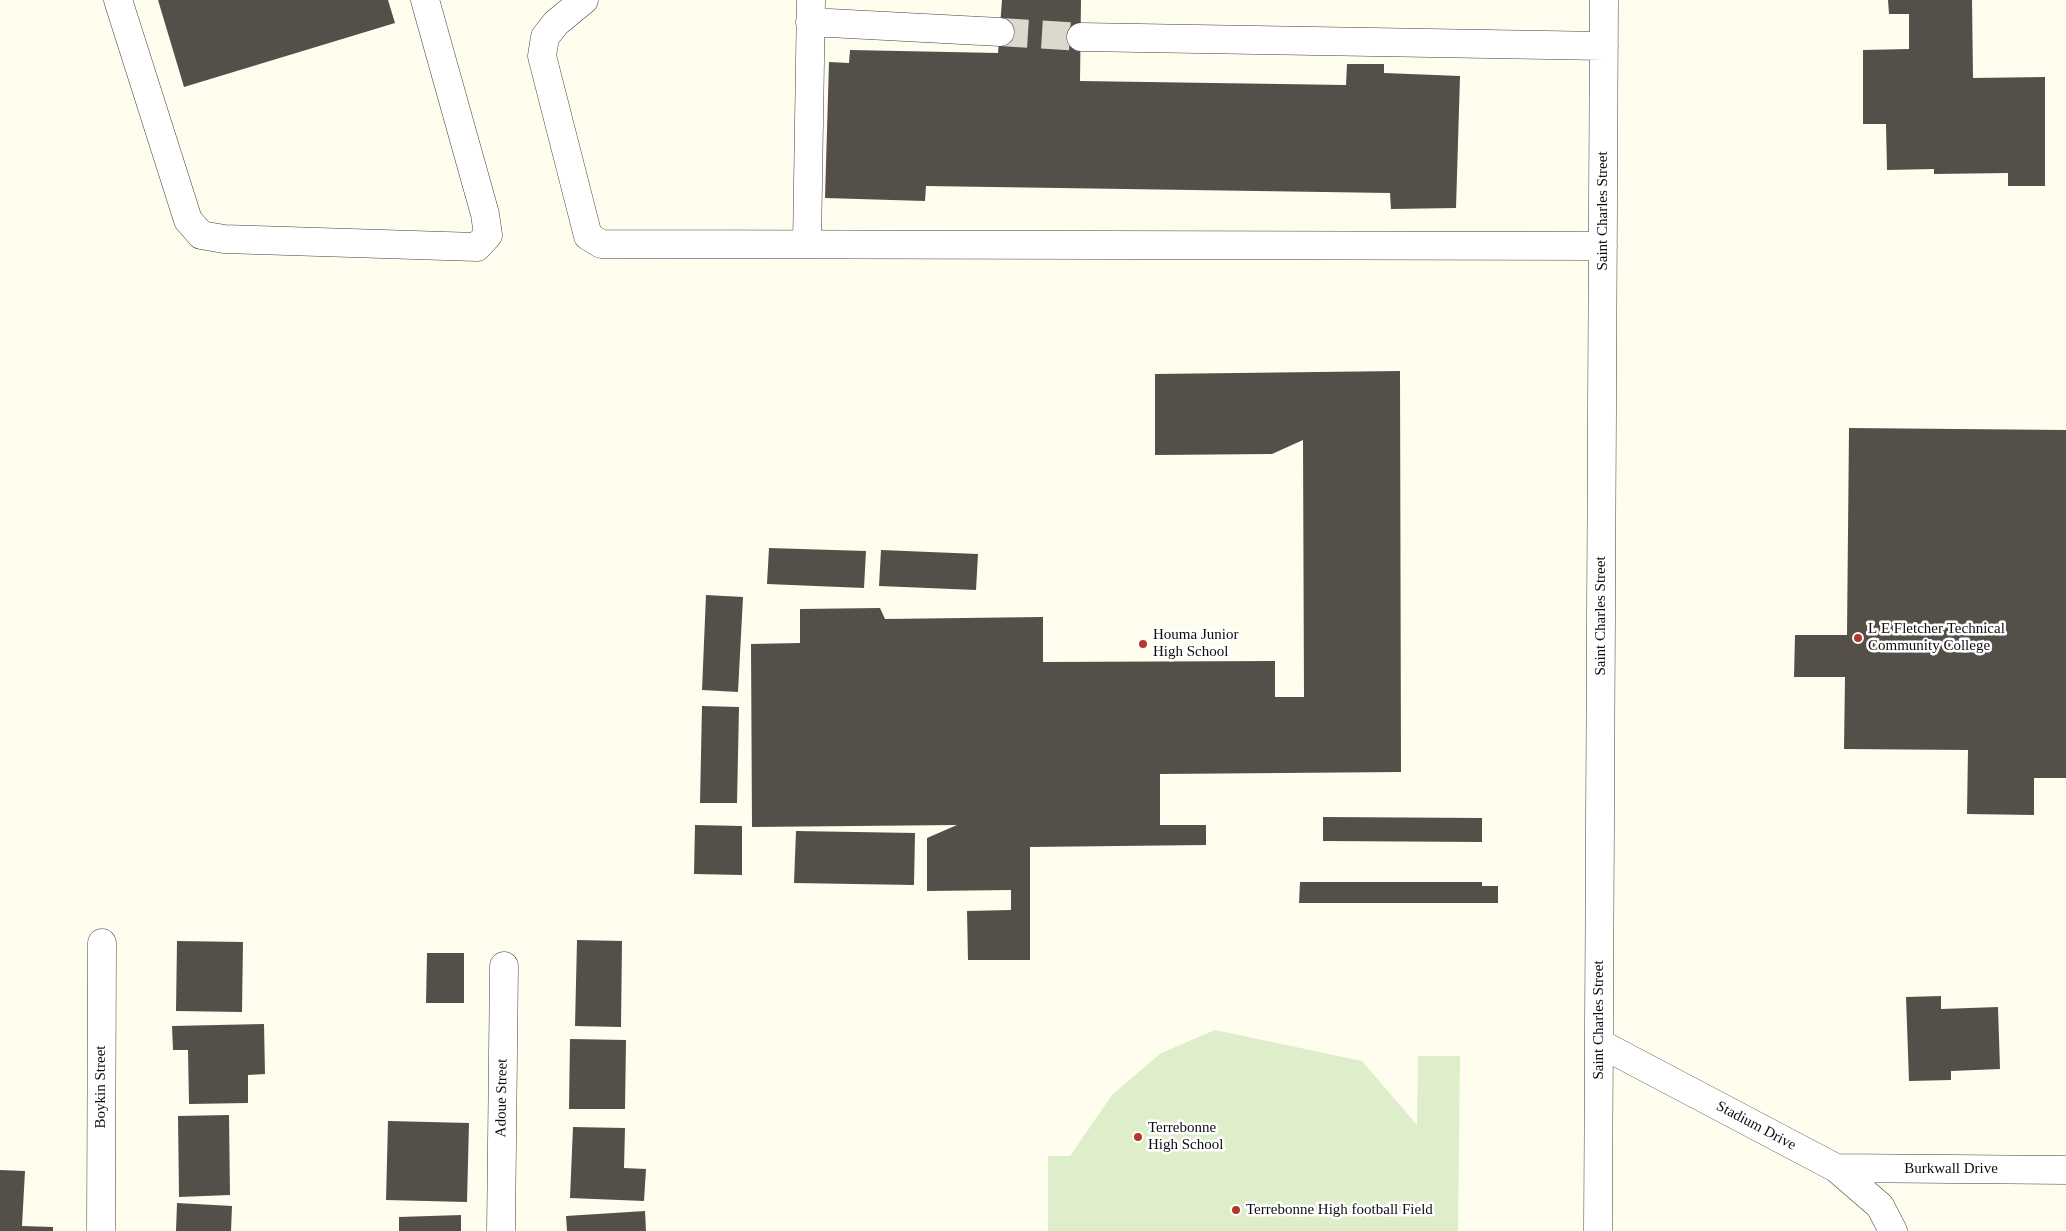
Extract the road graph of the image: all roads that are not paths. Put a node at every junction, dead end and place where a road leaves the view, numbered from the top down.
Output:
1 (118, 0) edge
2 (425, 0) edge
3 (584, 0) edge
4 (1604, 0) edge
5 (811, 11) edge
6 (1000, 32) tunnel mouth
7 (1081, 37) tunnel mouth
8 (1604, 46) junction
9 (806, 244) junction
10 (1602, 246) junction
11 (102, 943) dead end
12 (504, 966) dead end
13 (1599, 1043) junction
14 (1836, 1168) junction
15 (2066, 1170) edge
16 (100, 1231) edge
17 (501, 1231) edge
18 (1598, 1231) edge
19 (1893, 1231) edge

1 - 2 street
3 - 9 street
4 - 8 street, Saint Charles Street
5 - 6 street
5 - 9 street
7 - 8 street
8 - 10 street, Saint Charles Street
9 - 10 street
10 - 13 street, Saint Charles Street
11 - 16 street, Boykin Street
12 - 17 street, Adoue Street
13 - 14 street, Stadium Drive
13 - 18 street, Saint Charles Street
14 - 15 street, Burkwall Drive
14 - 19 street, Stadium Drive

